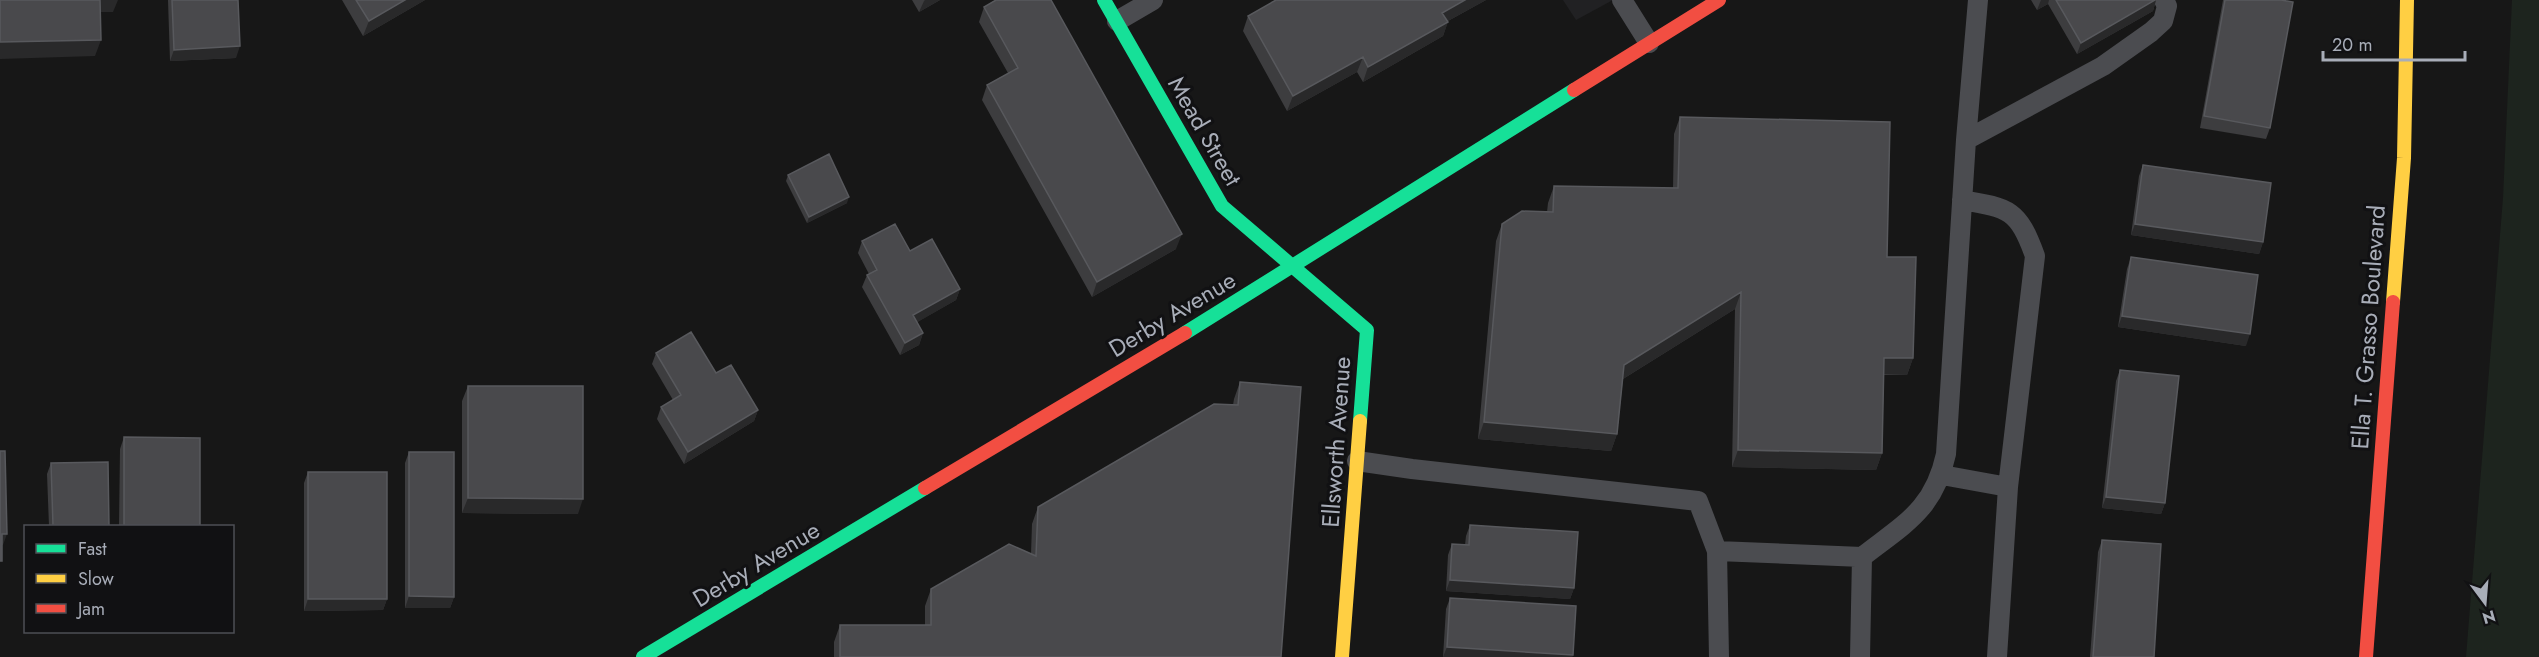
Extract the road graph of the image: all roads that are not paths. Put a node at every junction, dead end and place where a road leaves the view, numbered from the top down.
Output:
1 (1104, 0) edge
2 (1154, 0) edge
3 (1622, 0) edge
4 (1719, 0) edge
5 (1978, 0) edge
6 (2407, 0) edge
7 (2165, 3) edge
8 (1117, 21) junction
9 (1649, 43) junction
10 (1966, 140) junction
11 (1962, 200) junction
12 (1289, 266) junction
13 (1357, 460) junction
14 (1942, 475) junction
15 (2008, 487) junction
16 (1717, 551) junction
17 (1862, 557) junction
18 (643, 657) edge
19 (1342, 657) edge
20 (1719, 657) edge
21 (1860, 657) edge
22 (1996, 657) edge
23 (2366, 657) edge

1 - 8 main road, Mead Street
2 - 8 lane
3 - 9 lane
4 - 9 main road, Derby Avenue
5 - 10 lane
6 - 23 main road, Ella T. Grasso Boulevard
7 - 10 lane
8 - 12 main road, Mead Street
9 - 12 main road, Derby Avenue
10 - 11 lane
11 - 14 lane
11 - 15 lane
12 - 13 main road, Ellsworth Avenue
12 - 18 main road, Derby Avenue
13 - 16 lane
13 - 19 main road, Ellsworth Avenue
14 - 15 lane
14 - 17 lane
15 - 22 lane
16 - 17 lane
16 - 20 lane
17 - 21 lane

